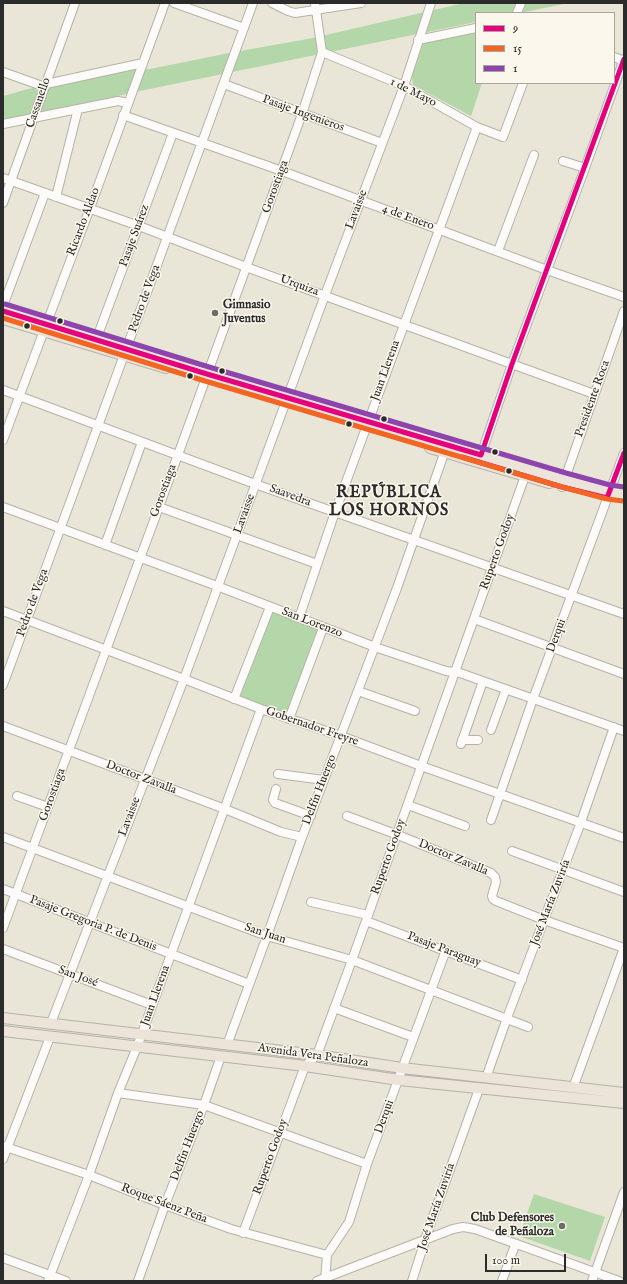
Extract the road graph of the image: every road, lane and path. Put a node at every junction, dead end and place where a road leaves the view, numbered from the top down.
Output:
1 (75, 3) edge
2 (164, 3) edge
3 (174, 3) edge
4 (253, 3) edge
5 (272, 3) edge
6 (361, 3) edge
7 (431, 3) edge
8 (316, 6) edge
9 (244, 28) junction
10 (475, 28) edge
11 (418, 40) junction
12 (322, 52) junction
13 (624, 60) edge
14 (143, 63) junction
15 (3, 72) edge
16 (224, 84) junction
17 (523, 84) edge
18 (45, 85) junction
19 (404, 86) junction
20 (128, 103) junction
21 (78, 109) junction
22 (302, 114) junction
23 (123, 115) junction
24 (34, 118) junction
25 (3, 124) edge
26 (477, 126) junction
27 (173, 133) junction
28 (202, 143) junction
29 (382, 143) junction
30 (534, 155) dead end
31 (563, 161) dead end
32 (585, 168) junction
33 (282, 171) junction
34 (7, 180) edge
35 (45, 193) junction
36 (56, 196) junction
37 (360, 201) junction
38 (3, 203) edge
39 (90, 208) junction
40 (139, 226) junction
41 (439, 229) junction
42 (168, 237) junction
43 (498, 251) junction
44 (246, 267) junction
45 (547, 270) junction
46 (325, 295) junction
47 (624, 297) edge
48 (3, 306) edge
49 (3, 311) edge
50 (624, 311) edge
51 (3, 319) edge
52 (404, 323) junction
53 (44, 328) junction
54 (96, 340) junction
55 (126, 353) junction
56 (512, 364) junction
57 (206, 377) junction
58 (3, 390) edge
59 (594, 394) junction
60 (20, 396) junction
61 (287, 401) junction
62 (367, 424) junction
63 (98, 426) junction
64 (3, 440) edge
65 (142, 442) junction
66 (445, 449) junction
67 (624, 453) edge
68 (177, 455) junction
69 (481, 455) junction
70 (525, 476) junction
71 (256, 484) junction
72 (563, 484) junction
73 (624, 494) edge
74 (608, 495) junction
75 (624, 500) edge
76 (159, 506) junction
77 (3, 507) edge
78 (335, 512) junction
79 (60, 529) junction
80 (237, 534) junction
81 (414, 539) junction
82 (105, 545) junction
83 (140, 558) junction
84 (317, 564) junction
85 (492, 567) junction
86 (217, 586) junction
87 (571, 596) junction
88 (270, 607) junction
89 (3, 611) edge
90 (624, 614) edge
91 (298, 618) junction
92 (474, 619) junction
93 (27, 620) junction
94 (323, 628) junction
95 (375, 647) junction
96 (552, 647) junction
97 (106, 649) junction
98 (455, 672) junction
99 (624, 674) edge
100 (184, 679) junction
101 (483, 681) junction
102 (3, 685) edge
103 (506, 689) junction
104 (358, 691) junction
105 (234, 699) junction
106 (533, 699) junction
107 (261, 710) junction
108 (415, 711) dead end
109 (289, 719) junction
110 (3, 726) edge
111 (614, 727) junction
112 (491, 730) dead end
113 (624, 731) edge
114 (341, 736) junction
115 (478, 740) dead end
116 (69, 750) junction
117 (421, 766) junction
118 (278, 774) dead end
119 (145, 779) junction
120 (324, 780) junction
121 (276, 789) dead end
122 (501, 794) junction
123 (17, 796) dead end
124 (408, 805) junction
125 (48, 807) junction
126 (225, 809) junction
127 (311, 816) junction
128 (347, 816) dead end
129 (491, 820) dead end
130 (581, 822) junction
131 (465, 826) dead end
132 (398, 835) junction
133 (3, 837) edge
134 (302, 837) junction
135 (624, 838) edge
136 (33, 848) junction
137 (512, 851) dead end
138 (563, 870) junction
139 (108, 876) junction
140 (3, 889) edge
141 (624, 892) edge
142 (16, 894) junction
143 (311, 902) dead end
144 (188, 906) junction
145 (367, 918) junction
146 (544, 920) junction
147 (90, 922) junction
148 (3, 928) edge
149 (267, 936) junction
150 (624, 948) edge
151 (3, 949) edge
152 (446, 950) junction
153 (171, 953) junction
154 (352, 960) junction
155 (70, 974) junction
156 (522, 980) junction
157 (249, 984) junction
158 (430, 989) junction
159 (152, 1005) junction
160 (334, 1008) junction
161 (3, 1018) edge
162 (507, 1018) junction
163 (51, 1023) junction
164 (528, 1027) dead end
165 (3, 1031) edge
166 (141, 1035) junction
167 (50, 1037) junction
168 (413, 1037) junction
169 (227, 1045) junction
170 (137, 1048) junction
171 (317, 1055) junction
172 (221, 1056) junction
173 (305, 1066) junction
174 (402, 1068) junction
175 (486, 1078) junction
176 (399, 1080) junction
177 (572, 1088) junction
178 (479, 1089) junction
179 (118, 1093) junction
180 (624, 1093) edge
181 (624, 1104) edge
182 (204, 1105) junction
183 (280, 1133) junction
184 (5, 1147) edge
185 (3, 1159) edge
186 (367, 1164) junction
187 (89, 1175) junction
188 (624, 1192) edge
189 (165, 1205) junction
190 (243, 1233) junction
191 (426, 1240) junction
192 (515, 1245) junction
193 (327, 1255) junction
194 (3, 1258) edge
195 (595, 1272) junction
196 (49, 1278) edge
197 (326, 1279) edge
198 (66, 1281) edge
199 (138, 1281) edge
200 (317, 1281) edge
201 (412, 1281) edge
202 (502, 1281) edge
203 (592, 1281) edge
204 (619, 1281) edge

1 - 18 street, Cassanello
2 - 14 street, Ricardo Aldao
3 - 9 street
4 - 9 street, Pedro de Vega
5 - 8 street
6 - 8 street
7 - 11 street, Lavaisse
8 - 12 street
9 - 16 street, Pedro de Vega
10 - 11 street
11 - 19 street, Lavaisse
12 - 19 street, 1 de Mayo
12 - 22 street, Gorostiaga
13 - 32 street
14 - 18 street
14 - 20 street, Ricardo Aldao
15 - 18 street
16 - 22 street, Pasaje Ingenieros
16 - 28 street, Pedro de Vega
17 - 26 street, 1 de Mayo
18 - 24 street, Cassanello
19 - 26 street, 1 de Mayo
19 - 29 street, Lavaisse
20 - 21 street
20 - 23 street, Ricardo Aldao
21 - 24 street
21 - 36 street
22 - 29 street, Pasaje Ingenieros
22 - 33 street, Gorostiaga
23 - 27 street, 4 de Enero
23 - 39 street, Ricardo Aldao
24 - 25 street
24 - 34 street, Cassanello
26 - 41 street, Juan Llerena
27 - 28 street, 4 de Enero
27 - 40 street, Pasaje Suárez
28 - 33 street, 4 de Enero
28 - 42 street, Pedro de Vega
29 - 37 street, Lavaisse
30 - 43 street
31 - 32 street
32 - 45 street
33 - 37 street, 4 de Enero
33 - 44 street, Gorostiaga
34 - 35 street, Urquiza
34 - 38 street, Cassanello
35 - 36 street, Urquiza
35 - 48 street
36 - 39 street, Urquiza
37 - 41 street, 4 de Enero
37 - 46 street, Lavaisse
39 - 40 street, Urquiza
39 - 53 street, Ricardo Aldao
40 - 42 street, Urquiza
40 - 54 street, Pasaje Suárez
41 - 43 street, 4 de Enero
41 - 52 street, Juan Llerena
42 - 44 street, Urquiza
42 - 55 street, Pedro de Vega
43 - 45 street, 4 de Enero
44 - 46 street, Urquiza
44 - 57 street, Gorostiaga
45 - 47 street, 4 de Enero
45 - 56 street
46 - 52 street, Urquiza
46 - 61 street, Lavaisse
49 - 53 main road
50 - 59 street, Presidente Roca
51 - 53 main road
52 - 56 street, Urquiza
52 - 62 street, Juan Llerena
53 - 54 main road
53 - 55 main road
53 - 60 street, Ricardo Aldao
54 - 55 main road
55 - 57 main road
55 - 63 street, Pedro de Vega
56 - 59 street, Urquiza
56 - 69 street
57 - 61 main road
57 - 68 street, Gorostiaga
58 - 60 street, Saavedra
59 - 72 street, Presidente Roca
60 - 63 street, Saavedra
60 - 64 street, Ricardo Aldao
61 - 62 main road
61 - 71 street, Lavaisse
62 - 66 main road
62 - 78 street, Juan Llerena
63 - 65 street, Saavedra
63 - 79 street, Pedro de Vega
65 - 68 street, Saavedra
65 - 82 street
66 - 69 main road
66 - 70 main road
66 - 81 street, Delfín Huergo
67 - 74 street, Derqui
68 - 71 street, Saavedra
68 - 76 street, Gorostiaga
69 - 72 main road
70 - 72 main road
70 - 85 street, Ruperto Godoy
71 - 78 street, Saavedra
71 - 80 street, Lavaisse
72 - 74 main road
73 - 74 main road
74 - 75 main road
74 - 87 street, Derqui
76 - 80 street
76 - 83 street, Gorostiaga
77 - 79 street, San Lorenzo
78 - 81 street, Saavedra
78 - 84 street, Juan Llerena
79 - 82 street, San Lorenzo
79 - 93 street, Pedro de Vega
80 - 84 street
80 - 86 street, Lavaisse
81 - 85 street, Saavedra
81 - 95 street, Delfín Huergo
82 - 83 street, San Lorenzo
83 - 86 street, San Lorenzo
83 - 97 street, Gorostiaga
84 - 91 street, Juan Llerena
85 - 87 street, Saavedra
85 - 92 street, Ruperto Godoy
86 - 88 street, San Lorenzo
86 - 100 street, Lavaisse
87 - 90 street, Saavedra
87 - 96 street, Derqui
88 - 91 street, San Lorenzo
88 - 105 street
89 - 93 street, Gobernador Freyre
91 - 94 street, San Lorenzo
92 - 96 street
92 - 98 street, Ruperto Godoy
93 - 97 street, Gobernador Freyre
93 - 102 street, Pedro de Vega
94 - 95 street, San Lorenzo
94 - 109 street
95 - 98 street, San Lorenzo
95 - 104 street, Delfín Huergo
96 - 99 street
96 - 106 street, Derqui
97 - 100 street, Gobernador Freyre
97 - 116 street, Gorostiaga
98 - 101 street, San Lorenzo
98 - 117 street, Ruperto Godoy
100 - 105 street, Gobernador Freyre
100 - 119 street, Lavaisse
101 - 103 street, San Lorenzo
101 - 115 street
103 - 106 street, San Lorenzo
103 - 112 street
104 - 108 street
104 - 114 street, Delfín Huergo
105 - 107 street, Gobernador Freyre
106 - 111 street, San Lorenzo
106 - 122 street, Derqui
107 - 109 street, Gobernador Freyre
107 - 126 street, Juan Llerena
109 - 114 street, Gobernador Freyre
110 - 116 street, Doctor Zavalla
111 - 113 street, San Lorenzo
111 - 130 street, José María Zuviría
114 - 117 street, Gobernador Freyre
114 - 120 street, Delfín Huergo
116 - 119 street, Doctor Zavalla
116 - 125 street, Gorostiaga
117 - 122 street, Gobernador Freyre
117 - 124 street, Ruperto Godoy
118 - 120 street
119 - 126 street, Doctor Zavalla
119 - 139 street, Lavaisse
120 - 127 street, Delfín Huergo
121 - 127 street
122 - 129 street, Derqui
122 - 130 street, Gobernador Freyre
123 - 125 street
124 - 131 street
124 - 132 street, Ruperto Godoy
125 - 136 street, Gorostiaga
126 - 134 street, Doctor Zavalla
126 - 144 street, Juan Llerena
127 - 134 street, Delfín Huergo
128 - 132 street, Doctor Zavalla
130 - 135 street, Gobernador Freyre
130 - 138 street, José María Zuviría
132 - 145 street, Ruperto Godoy
132 - 146 street, Doctor Zavalla
133 - 136 street, San Juan
134 - 149 street, Delfín Huergo
136 - 139 street, San Juan
136 - 142 street, Gorostiaga
137 - 138 street
138 - 141 street
138 - 146 street, José María Zuviría
139 - 144 street, San Juan
139 - 147 street, Lavaisse
140 - 142 street, Pasaje Gregoria P. de Denis
142 - 147 street, Pasaje Gregoria P. de Denis
142 - 148 street, Gorostiaga
143 - 145 street, Pasaje Paraguay
144 - 149 street, San Juan
144 - 153 street, Juan Llerena
145 - 152 street, Pasaje Paraguay
145 - 154 street, Ruperto Godoy
146 - 150 street, Doctor Zavalla
146 - 156 street, José María Zuviría
147 - 153 street, Pasaje Gregoria P. de Denis
147 - 155 street, Lavaisse
149 - 154 street, San Juan
149 - 157 street, Delfín Huergo
150 - 177 street
151 - 155 street, San José
152 - 156 street, Pasaje Paraguay
152 - 158 street, Derqui
153 - 157 street, Pasaje Gregoria P. de Denis
153 - 159 street, Juan Llerena
154 - 158 street, San Juan
154 - 160 street, Ruperto Godoy
155 - 159 street, San José
155 - 163 street, Lavaisse
156 - 162 street, José María Zuviría
157 - 169 street, Delfín Huergo
158 - 162 street, San Juan
158 - 168 street, Derqui
159 - 166 street, Juan Llerena
160 - 168 street
160 - 171 street, Ruperto Godoy
161 - 163 main road, Avenida Vera Peñaloza
162 - 164 street, San Juan
162 - 175 street, José María Zuviría
163 - 166 main road, Avenida Vera Peñaloza
165 - 167 main road, Avenida Vera Peñaloza
166 - 169 main road, Avenida Vera Peñaloza
166 - 170 street, Juan Llerena
167 - 170 main road, Avenida Vera Peñaloza
167 - 184 street
168 - 174 street, Derqui
169 - 171 main road, Avenida Vera Peñaloza
170 - 172 main road, Avenida Vera Peñaloza
170 - 179 street, Juan Llerena
171 - 173 street, Ruperto Godoy
171 - 174 main road, Avenida Vera Peñaloza
172 - 173 main road, Avenida Vera Peñaloza
172 - 182 street, Delfín Huergo
173 - 176 main road, Avenida Vera Peñaloza
173 - 183 street, Ruperto Godoy
174 - 175 main road, Avenida Vera Peñaloza
174 - 176 street, Derqui
175 - 177 main road, Avenida Vera Peñaloza
176 - 178 main road, Avenida Vera Peñaloza
176 - 186 street, Derqui
177 - 180 main road, Avenida Vera Peñaloza
178 - 181 main road, Avenida Vera Peñaloza
178 - 191 street, José María Zuviría
179 - 182 street
179 - 187 street, Juan Llerena
182 - 183 street
182 - 189 street, Delfín Huergo
183 - 186 street
183 - 190 street, Ruperto Godoy
184 - 185 street
184 - 187 street, Roque Sáenz Peña
186 - 193 street, Derqui
187 - 189 street, Roque Sáenz Peña
187 - 196 street, Juan Llerena
188 - 195 street
189 - 190 street, Roque Sáenz Peña
189 - 199 street, Delfín Huergo
190 - 193 street, Roque Sáenz Peña
191 - 192 street
191 - 197 street
191 - 201 street, José María Zuviría
192 - 195 street
192 - 202 street
193 - 197 street
194 - 196 street
195 - 203 street
195 - 204 street
196 - 198 street
197 - 200 street

